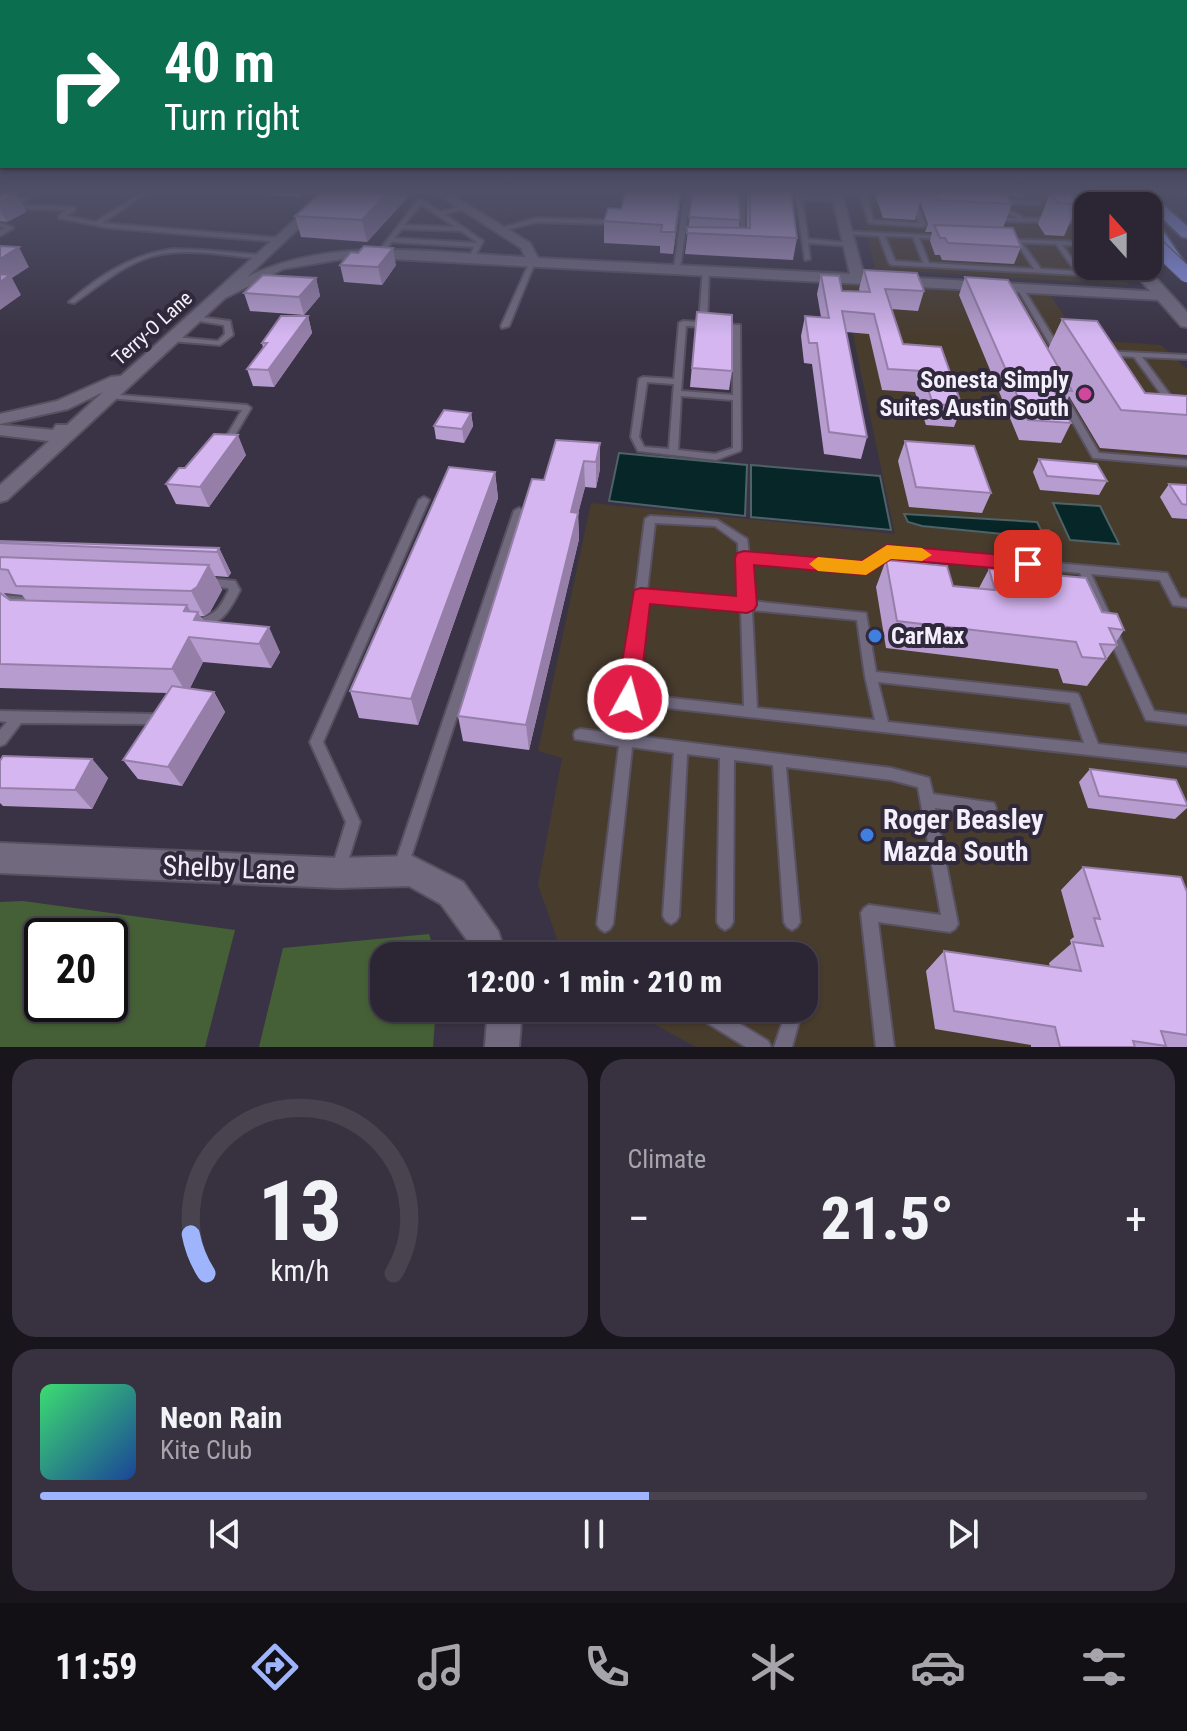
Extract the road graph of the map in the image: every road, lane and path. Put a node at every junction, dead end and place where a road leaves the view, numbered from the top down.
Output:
1 (281, 240) edge
2 (390, 240) joint
3 (478, 240) edge
4 (517, 240) edge
5 (680, 240) edge
6 (743, 240) edge
7 (848, 240) edge
8 (883, 240) edge
9 (917, 240) edge
10 (1003, 240) edge
11 (1162, 240) edge
12 (805, 241) joint
13 (1018, 241) junction
14 (680, 243) junction
15 (1058, 243) junction
16 (696, 244) edge
17 (1074, 244) edge
18 (727, 245) edge
19 (849, 245) junction
20 (475, 251) junction
21 (1162, 252) edge
22 (380, 253) junction
23 (265, 254) junction
24 (807, 259) dead end
25 (533, 260) junction
26 (930, 265) junction
27 (279, 266) junction
28 (677, 268) junction
29 (706, 269) junction
30 (1028, 271) junction
31 (1039, 271) junction
32 (1187, 277) edge
33 (858, 278) junction
34 (1149, 280) edge
35 (942, 284) junction
36 (1020, 288) junction
37 (1041, 289) junction
38 (223, 294) junction
39 (1163, 296) junction
40 (72, 302) dead end
41 (196, 318) junction
42 (1187, 322) edge
43 (703, 325) junction
44 (505, 326) dead end
45 (174, 339) junction
46 (1046, 349) edge
47 (1057, 350) junction
48 (1071, 351) edge
49 (1136, 354) junction
50 (1187, 357) edge
51 (152, 359) junction
52 (1108, 365) edge
53 (1050, 375) edge
54 (678, 382) junction
55 (678, 393) junction
56 (109, 396) junction
57 (737, 398) junction
58 (62, 405) junction
59 (1176, 409) edge
60 (0, 419) edge
61 (0, 430) edge
62 (60, 439) junction
63 (227, 442) edge
64 (673, 452) junction
65 (1187, 463) edge
66 (0, 496) edge
67 (424, 500) dead end
68 (519, 511) edge
69 (744, 558) junction
70 (1084, 569) junction
71 (188, 581) edge
72 (641, 595) junction
73 (0, 599) edge
74 (1187, 603) edge
75 (747, 605) junction
76 (30, 618) edge
77 (192, 623) edge
78 (871, 676) junction
79 (751, 712) junction
80 (0, 716) edge
81 (18, 717) junction
82 (151, 719) edge
83 (1187, 720) edge
84 (883, 727) junction
85 (580, 735) dead end
86 (0, 740) edge
87 (626, 741) junction
88 (681, 747) junction
89 (1093, 749) junction
90 (727, 753) junction
91 (779, 760) junction
92 (1187, 760) edge
93 (927, 800) junction
94 (989, 808) dead end
95 (0, 858) edge
96 (399, 871) junction
97 (338, 873) junction
98 (671, 916) dead end
99 (725, 922) dead end
100 (792, 922) dead end
101 (605, 924) dead end
102 (487, 942) edge
103 (504, 1022) edge
104 (722, 1022) edge
105 (791, 1022) edge
106 (502, 1047) edge
107 (762, 1047) edge
108 (783, 1047) edge
109 (885, 1047) edge

1 - 23 street, Terry-O Lane
2 - 20 lane
2 - 22 lane
3 - 20 lane
4 - 25 street
5 - 14 lane
6 - 18 lane
7 - 19 street
8 - 26 lane
9 - 26 lane
10 - 13 lane
11 - 32 highway
12 - 19 lane
12 - 24 lane
13 - 15 lane
13 - 31 lane
14 - 16 lane
14 - 28 lane
15 - 17 lane
15 - 31 lane
19 - 33 street
20 - 22 street
20 - 25 street
21 - 32 highway, bridge
22 - 27 street
23 - 27 street
23 - 38 street, Terry-O Lane
23 - 40 lane
25 - 28 street
25 - 44 lane
26 - 30 lane
26 - 35 lane
27 - 38 street
28 - 29 street
29 - 33 street
29 - 43 lane
30 - 31 lane
30 - 37 lane
33 - 35 street
34 - 39 main road
35 - 36 street
36 - 37 street
36 - 47 lane
37 - 39 street
38 - 41 street, Terry-O Lane
39 - 42 main road
41 - 45 street, Terry-O Lane
41 - 45 lane
43 - 54 lane
43 - 57 lane
45 - 51 street, Terry-O Lane
46 - 47 lane
47 - 48 lane
49 - 50 lane
49 - 52 lane
49 - 59 lane
51 - 56 street, Terry-O Lane
51 - 58 street
53 - 65 lane
54 - 55 lane
54 - 64 lane
55 - 57 lane
55 - 64 lane
56 - 62 street, Terry-O Lane
56 - 63 lane
57 - 64 lane
58 - 60 street
58 - 62 street
61 - 62 street
62 - 66 street, Terry-O Lane
67 - 97 lane
68 - 96 lane
69 - 70 lane
69 - 72 lane
69 - 75 lane
70 - 74 lane
70 - 83 lane
71 - 77 lane
72 - 75 lane
72 - 79 lane
73 - 76 lane
75 - 78 lane
75 - 79 lane
78 - 84 lane
78 - 89 lane
79 - 84 lane
80 - 81 lane
81 - 82 lane
81 - 86 lane
84 - 89 lane
85 - 87 lane
87 - 88 lane
87 - 101 lane
88 - 90 lane
88 - 98 lane
89 - 92 lane
90 - 91 lane
90 - 99 lane
91 - 93 lane
91 - 100 lane
93 - 94 lane
93 - 109 lane
95 - 97 street, Shelby Lane
96 - 97 street, Shelby Lane
96 - 102 street, Shelby Lane
103 - 106 street
104 - 107 lane
105 - 108 lane

